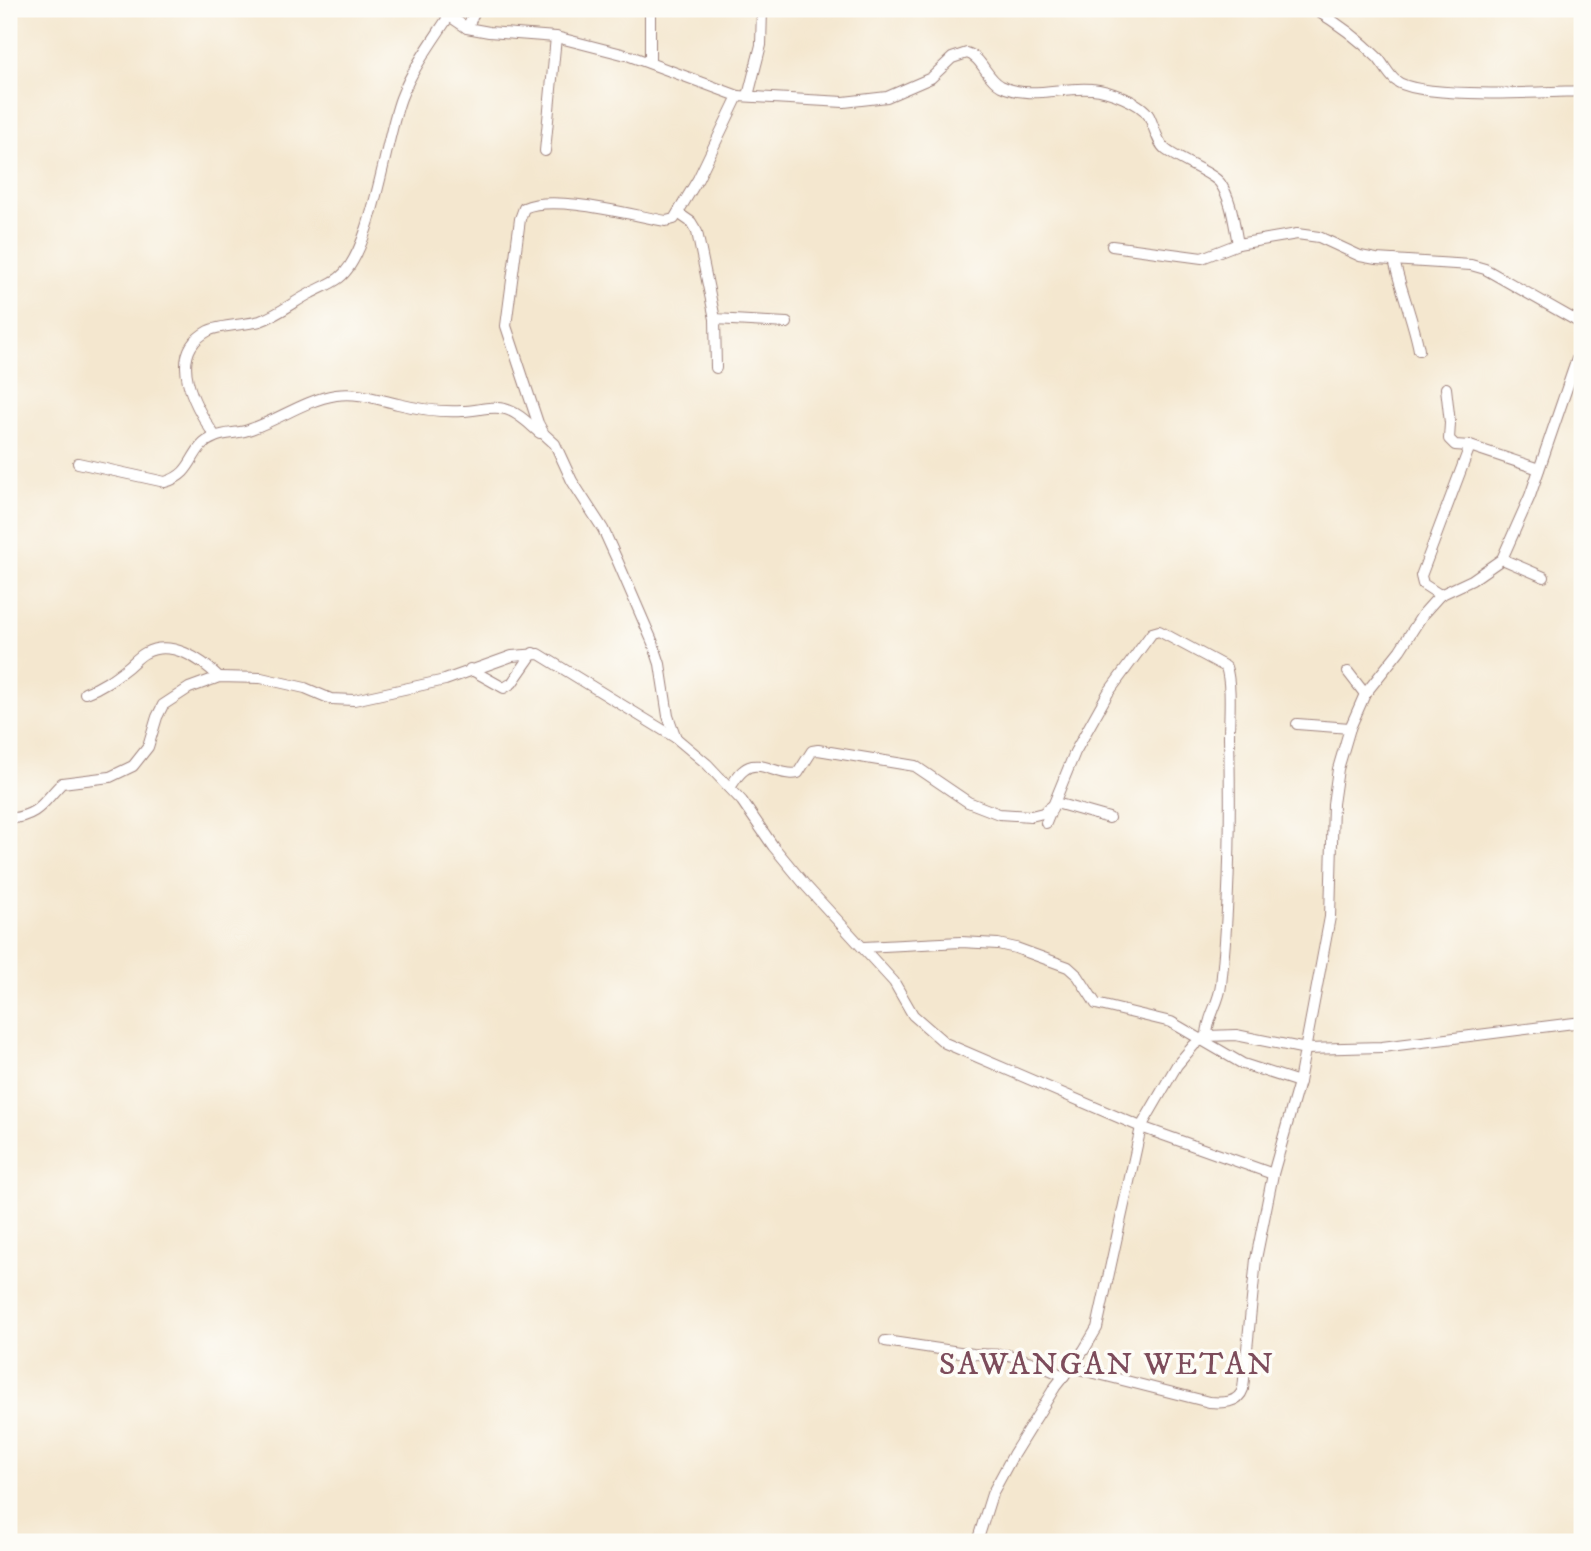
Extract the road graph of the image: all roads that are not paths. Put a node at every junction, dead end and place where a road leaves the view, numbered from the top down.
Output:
1 (439, 9) edge
2 (476, 9) edge
3 (650, 9) edge
4 (762, 9) edge
5 (1314, 9) edge
6 (449, 16) junction
7 (467, 27) junction
8 (556, 37) junction
9 (650, 64) junction
10 (1581, 89) edge
11 (743, 96) junction
12 (545, 151) dead end
13 (678, 213) junction
14 (1238, 244) junction
15 (1112, 246) dead end
16 (1394, 260) junction
17 (715, 318) junction
18 (787, 323) dead end
19 (1582, 324) edge
20 (1582, 344) edge
21 (1419, 350) dead end
22 (716, 368) dead end
23 (1446, 388) dead end
24 (544, 434) junction
25 (215, 436) junction
26 (1470, 446) junction
27 (78, 463) dead end
28 (1539, 468) junction
29 (1502, 559) junction
30 (1544, 577) dead end
31 (1440, 595) junction
32 (533, 653) junction
33 (470, 669) junction
34 (1348, 672) dead end
35 (219, 677) junction
36 (85, 693) dead end
37 (1365, 694) junction
38 (1297, 724) dead end
39 (1350, 728) junction
40 (676, 738) junction
41 (730, 788) junction
42 (1056, 803) junction
43 (1109, 818) dead end
44 (9, 819) edge
45 (1046, 823) dead end
46 (864, 947) junction
47 (1582, 1022) edge
48 (1203, 1039) junction
49 (1306, 1049) junction
50 (1299, 1082) junction
51 (1141, 1127) junction
52 (1273, 1174) junction
53 (885, 1340) dead end
54 (1071, 1367) junction
55 (1064, 1376) junction
56 (977, 1542) edge

1 - 6 street
2 - 7 street
3 - 9 street
4 - 11 street
5 - 10 street
6 - 7 street
6 - 25 street
7 - 8 street
8 - 9 street
8 - 12 street
9 - 11 street
11 - 13 street
11 - 14 street
13 - 17 street
13 - 24 street
14 - 15 street
14 - 16 street
16 - 19 street
16 - 21 street
17 - 18 street
17 - 22 street
20 - 28 street
23 - 26 street
24 - 25 street
24 - 40 street
25 - 27 street
26 - 28 street
26 - 31 street
28 - 29 street
29 - 30 street
29 - 31 street
31 - 37 street
32 - 33 street
32 - 33 street
32 - 40 street
33 - 35 street
34 - 37 street
35 - 36 street
35 - 44 street
37 - 39 street
38 - 39 street
39 - 49 street
40 - 41 street
41 - 42 street
41 - 46 street
42 - 43 street
42 - 45 street
42 - 48 street
46 - 48 street
46 - 51 street
47 - 49 street
48 - 49 street
48 - 50 street
48 - 51 street
49 - 50 street
50 - 52 street
51 - 52 street
51 - 54 street
52 - 54 street
53 - 55 street
54 - 55 street
55 - 56 street

